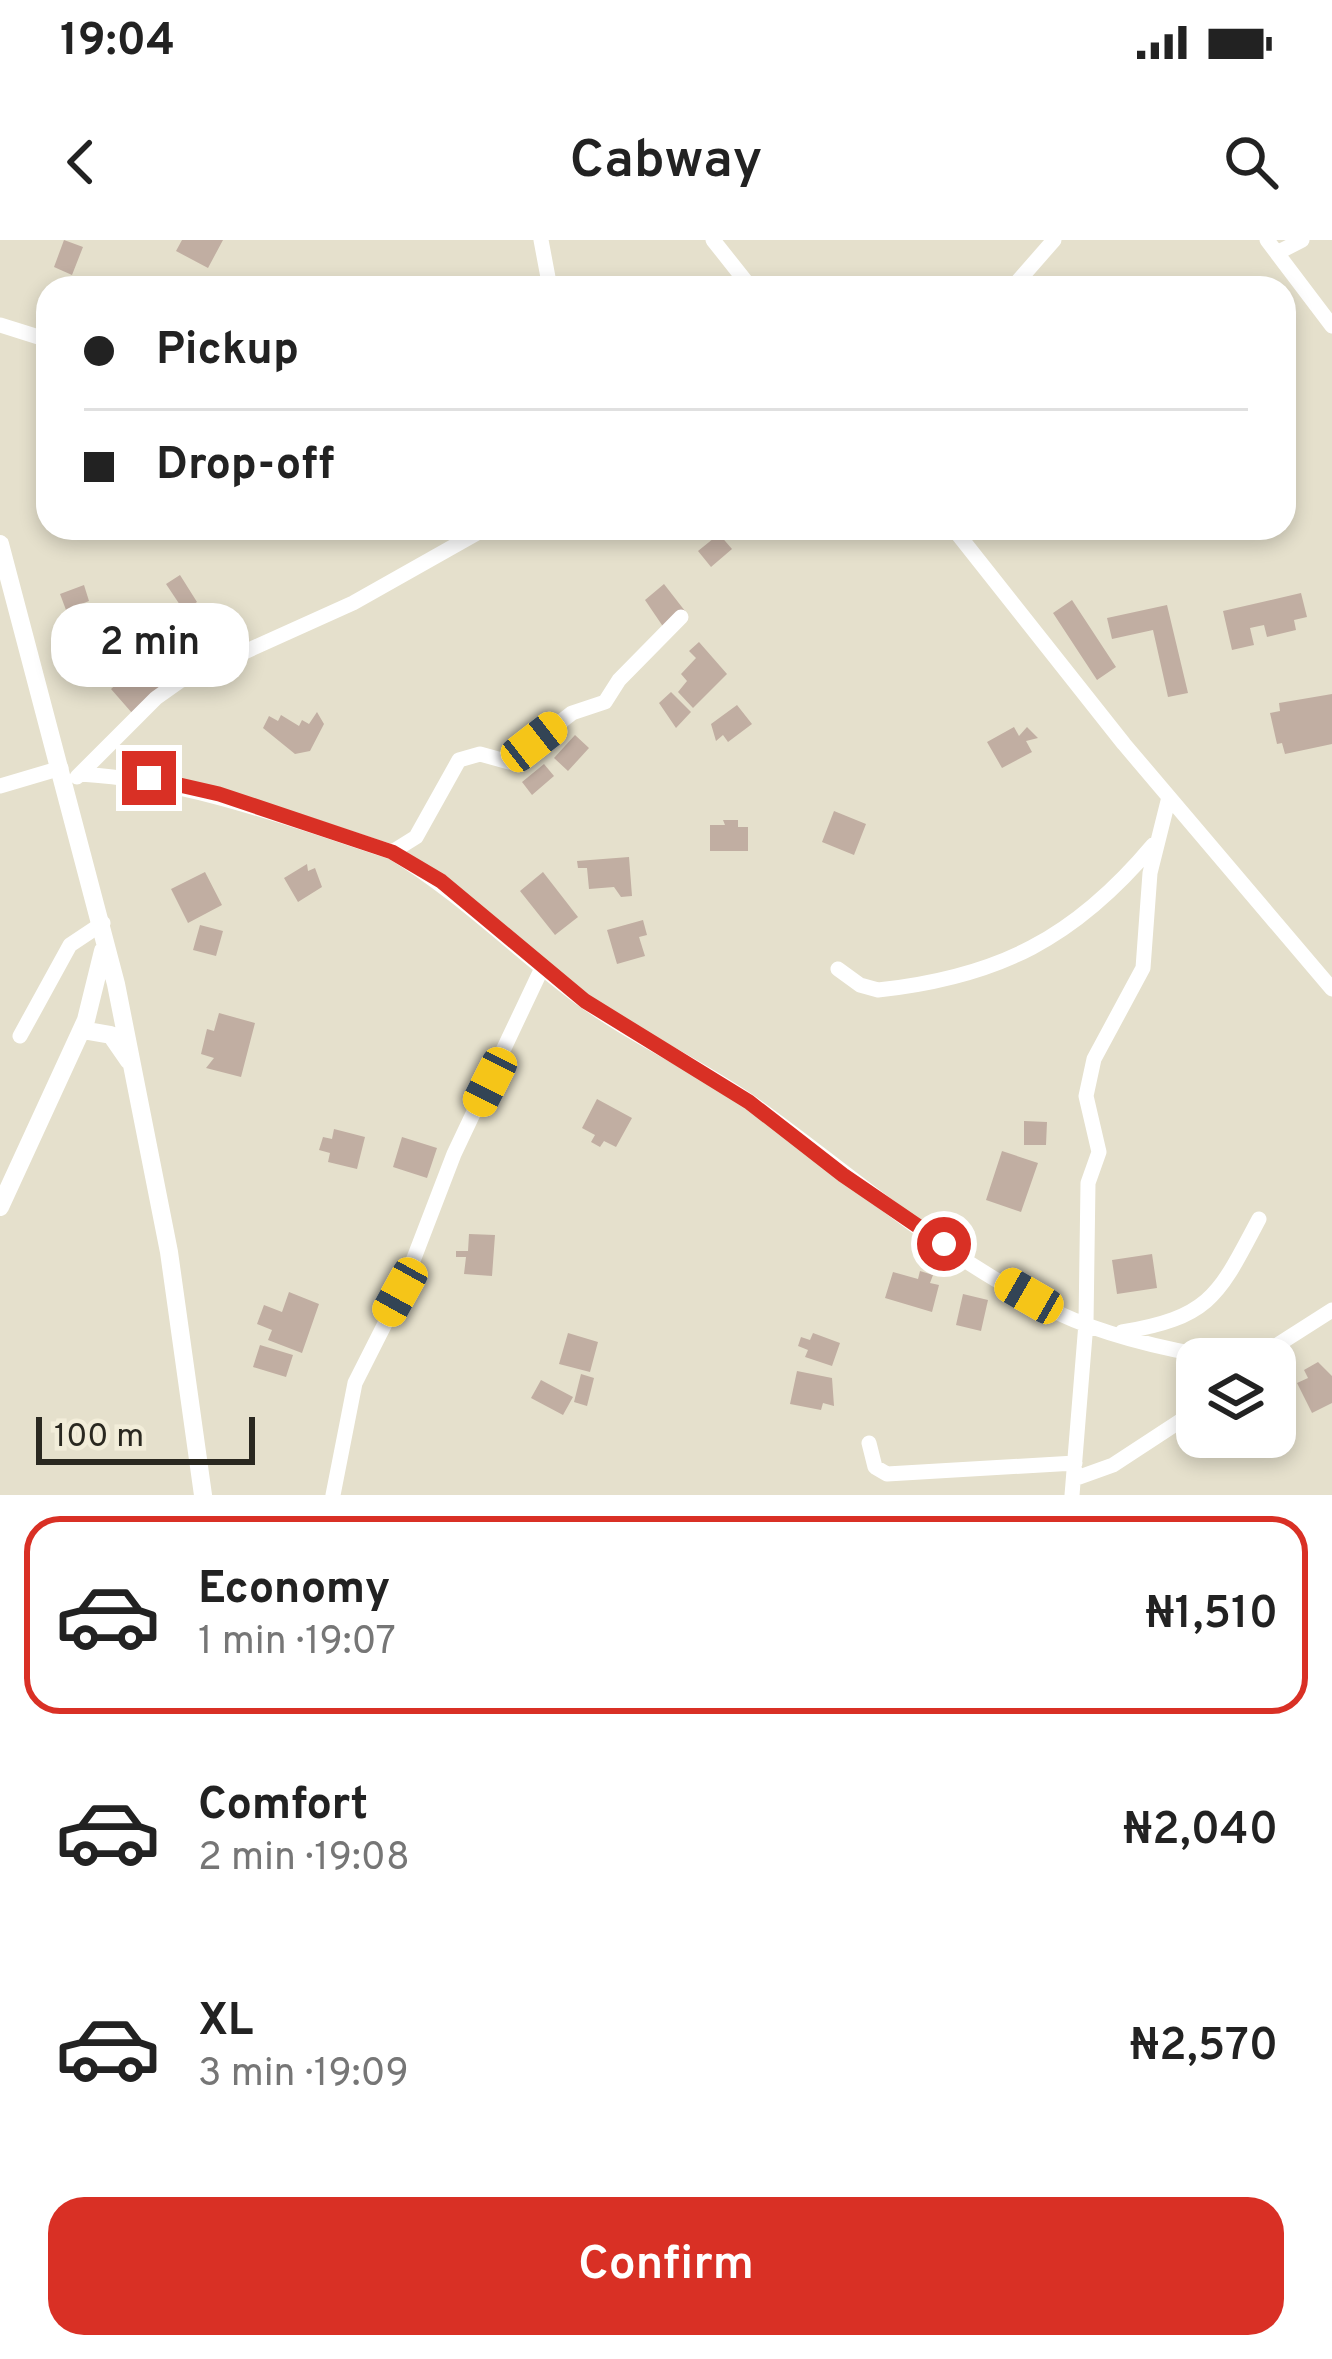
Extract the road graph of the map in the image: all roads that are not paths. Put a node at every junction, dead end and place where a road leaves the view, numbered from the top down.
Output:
1 (541, 240) edge
2 (713, 240) edge
3 (1054, 240) edge
4 (1303, 240) edge
5 (1272, 246) edge
6 (548, 276) edge
7 (742, 276) edge
8 (1022, 276) edge
9 (1294, 276) edge
10 (1296, 278) edge
11 (0, 325) edge
12 (1332, 326) edge
13 (36, 336) edge
14 (465, 540) edge
15 (962, 540) edge
16 (0, 544) edge
17 (681, 616) dead end
18 (69, 776) junction
19 (0, 786) edge
20 (1168, 797) junction
21 (1158, 838) junction
22 (392, 852) junction
23 (103, 923) junction
24 (542, 968) junction
25 (838, 969) dead end
26 (116, 984) junction
27 (1332, 989) edge
28 (88, 1031) junction
29 (20, 1036) dead end
30 (73, 1050) junction
31 (134, 1071) junction
32 (0, 1207) edge
33 (1259, 1219) dead end
34 (1332, 1310) edge
35 (1086, 1323) junction
36 (1113, 1334) junction
37 (1289, 1338) edge
38 (1176, 1348) edge
39 (1176, 1424) edge
40 (869, 1443) dead end
41 (1072, 1484) edge
42 (203, 1495) edge
43 (333, 1495) edge

1 - 6 street
2 - 7 street
3 - 8 street
4 - 5 street
5 - 9 street
10 - 12 street
11 - 13 street
14 - 18 street
15 - 20 street
16 - 18 main road
17 - 22 street
18 - 19 street
18 - 22 street
18 - 23 main road
20 - 21 street
20 - 27 street
21 - 25 street
21 - 35 street
22 - 24 street
23 - 26 main road
23 - 29 street
23 - 30 main road
24 - 35 street
24 - 43 street
26 - 28 main road
26 - 31 main road
28 - 30 main road
28 - 31 main road
30 - 32 main road
31 - 42 main road
33 - 36 street
34 - 37 street
35 - 36 street
35 - 41 street
36 - 38 street
39 - 41 street
40 - 41 street

